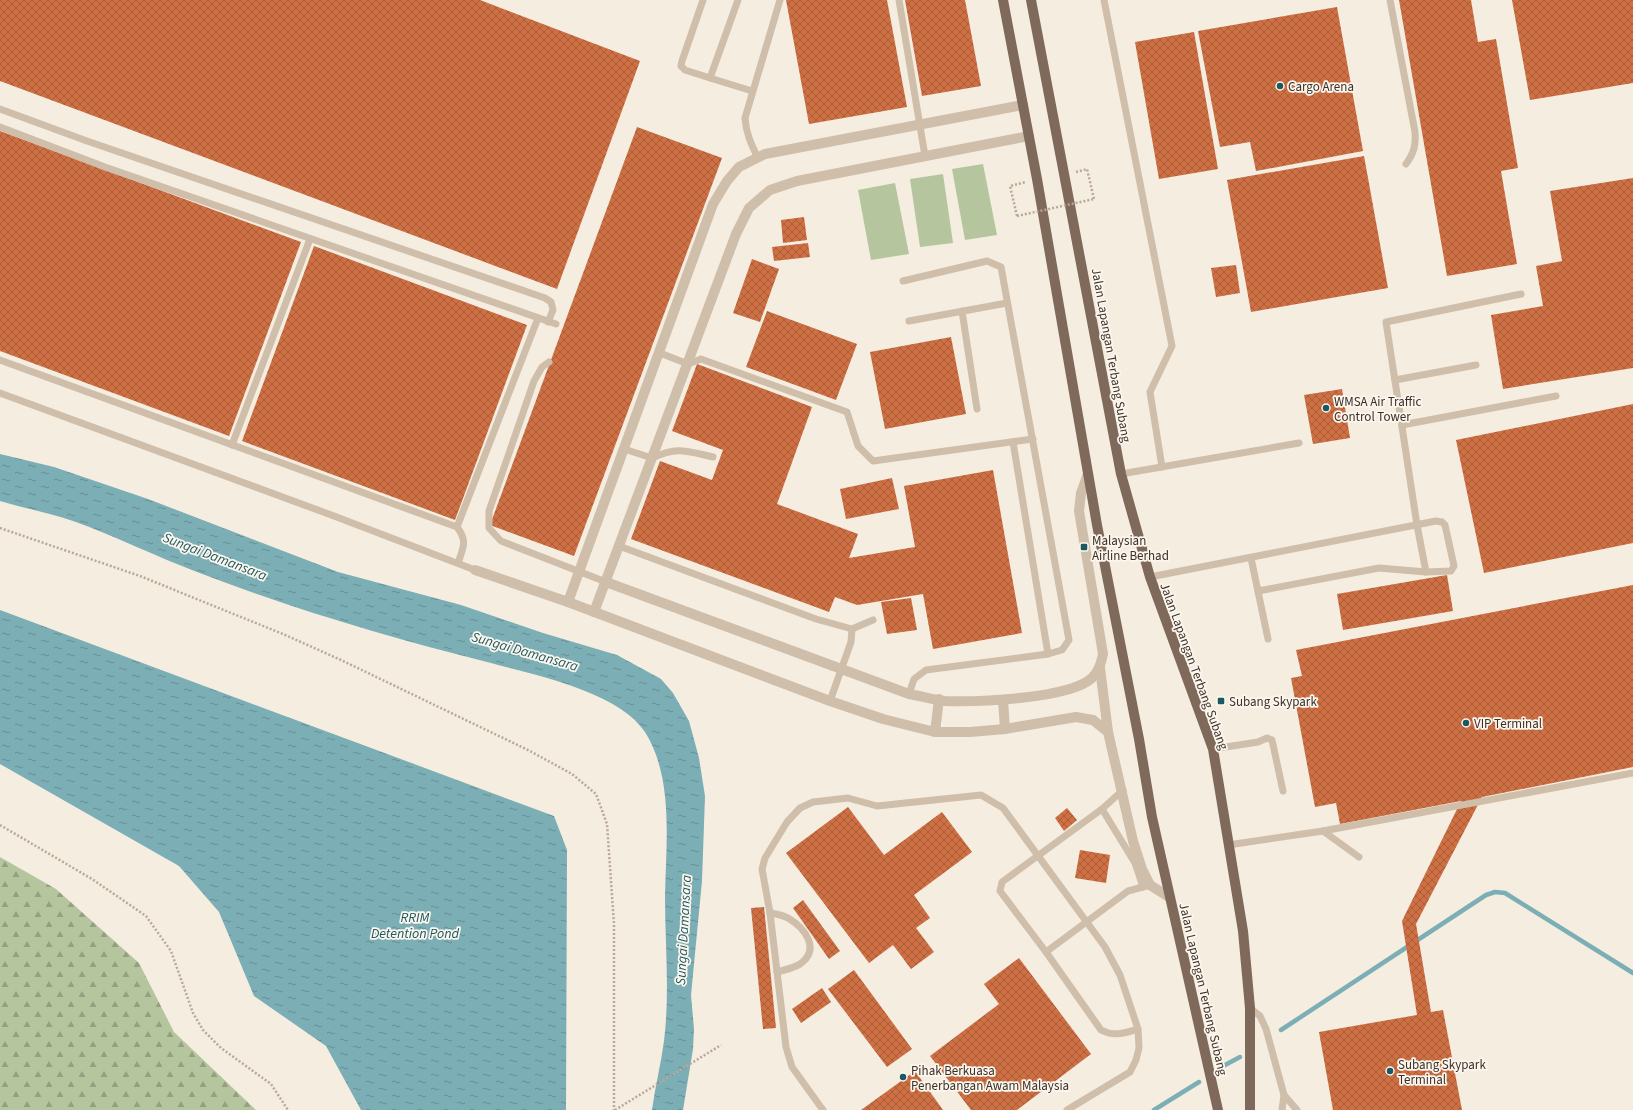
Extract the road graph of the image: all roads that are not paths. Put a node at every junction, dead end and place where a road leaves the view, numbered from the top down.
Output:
1 (703, 0) edge
2 (738, 0) edge
3 (780, 0) edge
4 (899, 0) edge
5 (1003, 0) edge
6 (1031, 0) edge
7 (1104, 0) edge
8 (1390, 0) edge
9 (710, 78) junction
10 (752, 91) junction
11 (1023, 105) junction
12 (0, 109) edge
13 (921, 125) junction
14 (0, 127) edge
15 (1029, 136) junction
16 (925, 156) junction
17 (758, 158) junction
18 (1406, 164) dead end
19 (310, 238) junction
20 (903, 281) dead end
21 (1522, 294) dead end
22 (1007, 302) junction
23 (962, 311) junction
24 (538, 318) junction
25 (909, 321) dead end
26 (548, 322) junction
27 (556, 324) dead end
28 (660, 353) junction
29 (0, 360) edge
30 (549, 362) dead end
31 (688, 364) junction
32 (1476, 365) dead end
33 (1395, 380) junction
34 (0, 392) edge
35 (1556, 396) dead end
36 (977, 409) dead end
37 (1402, 425) junction
38 (1033, 439) junction
39 (1013, 442) junction
40 (1299, 442) dead end
41 (232, 445) junction
42 (624, 449) junction
43 (713, 457) dead end
44 (652, 458) junction
45 (1162, 467) junction
46 (1088, 474) junction
47 (1121, 474) junction
48 (1417, 525) junction
49 (457, 527) junction
50 (619, 546) junction
51 (1251, 558) junction
52 (458, 563) junction
53 (475, 570) joint
54 (580, 571) junction
55 (1426, 572) junction
56 (1150, 577) junction
57 (606, 582) junction
58 (1258, 591) junction
59 (568, 602) junction
60 (594, 612) junction
61 (873, 620) dead end
62 (852, 628) junction
63 (1268, 639) dead end
64 (1048, 654) junction
65 (1100, 668) junction
66 (841, 669) junction
67 (909, 694) junction
68 (939, 699) junction
69 (1003, 700) junction
70 (830, 701) junction
71 (1005, 728) junction
72 (935, 732) junction
73 (1108, 732) junction
74 (1212, 749) junction
75 (1633, 774) edge
76 (1123, 790) junction
77 (1283, 792) dead end
78 (1102, 809) junction
79 (1323, 831) junction
80 (1228, 844) junction
81 (1038, 856) junction
82 (1359, 857) dead end
83 (1146, 886) junction
84 (1169, 897) junction
85 (770, 913) junction
86 (1087, 922) junction
87 (1046, 952) junction
88 (777, 972) junction
89 (1250, 1008) junction
90 (1138, 1029) junction
91 (1284, 1095) junction
92 (823, 1110) edge
93 (1067, 1110) edge
94 (1218, 1110) edge
95 (1250, 1110) edge
96 (1282, 1110) edge
97 (1285, 1110) edge
98 (1293, 1110) edge
99 (1297, 1110) edge

1 - 9 lane
2 - 9 lane
3 - 10 lane
4 - 13 lane
5 - 11 main road, Jalan Lapangan Terbang Subang
6 - 47 main road, Jalan Lapangan Terbang Subang
7 - 45 lane
8 - 18 lane
9 - 10 lane
10 - 17 lane
11 - 13 street
11 - 15 main road, Jalan Lapangan Terbang Subang
12 - 26 lane
13 - 16 lane
13 - 17 street
14 - 19 lane
15 - 16 street
15 - 46 main road, Jalan Lapangan Terbang Subang
16 - 31 street
17 - 28 street
19 - 24 lane
19 - 41 lane
20 - 22 lane
21 - 33 lane
22 - 23 lane
22 - 38 lane
23 - 25 lane
23 - 36 lane
24 - 26 lane
24 - 49 lane
26 - 27 lane
28 - 31 lane
28 - 42 street
29 - 41 lane
30 - 54 lane
31 - 39 lane
31 - 44 street
32 - 33 lane
33 - 37 lane
34 - 52 lane
35 - 37 lane
37 - 48 lane
38 - 39 lane
38 - 64 lane
39 - 64 lane
40 - 45 lane
41 - 49 lane
42 - 44 lane
42 - 54 street
43 - 44 lane
44 - 50 street
45 - 47 lane
46 - 65 street
46 - 84 main road, Jalan Lapangan Terbang Subang
47 - 56 main road, Jalan Lapangan Terbang Subang
48 - 51 lane
48 - 55 lane
48 - 55 lane
49 - 52 lane
50 - 57 street
50 - 62 lane
51 - 56 lane
51 - 58 lane
52 - 53 lane
53 - 59 street
54 - 57 lane
54 - 59 street
55 - 58 lane
56 - 74 main road, Jalan Lapangan Terbang Subang
57 - 60 street
57 - 66 street
58 - 63 lane
59 - 60 street
60 - 70 street
61 - 62 lane
62 - 66 lane
64 - 67 lane
65 - 69 street
65 - 73 street
66 - 67 street
66 - 70 lane
67 - 68 street
68 - 69 street
68 - 72 street
69 - 71 street
70 - 72 street
71 - 72 street
71 - 73 street
73 - 76 street
74 - 77 lane
74 - 80 main road, Jalan Lapangan Terbang Subang
75 - 79 lane
76 - 78 lane
76 - 83 street
78 - 81 lane
78 - 83 lane
79 - 80 lane
79 - 82 lane
80 - 89 main road, Jalan Lapangan Terbang Subang
81 - 85 lane
81 - 86 lane
81 - 87 lane
83 - 84 street
83 - 86 lane
84 - 94 main road, Jalan Lapangan Terbang Subang
85 - 88 lane
85 - 88 lane
86 - 87 lane
86 - 90 lane
87 - 90 lane
88 - 92 lane
89 - 91 lane
89 - 95 main road, Jalan Lapangan Terbang Subang
90 - 93 lane
91 - 96 lane
91 - 97 lane
91 - 98 lane
91 - 99 lane

